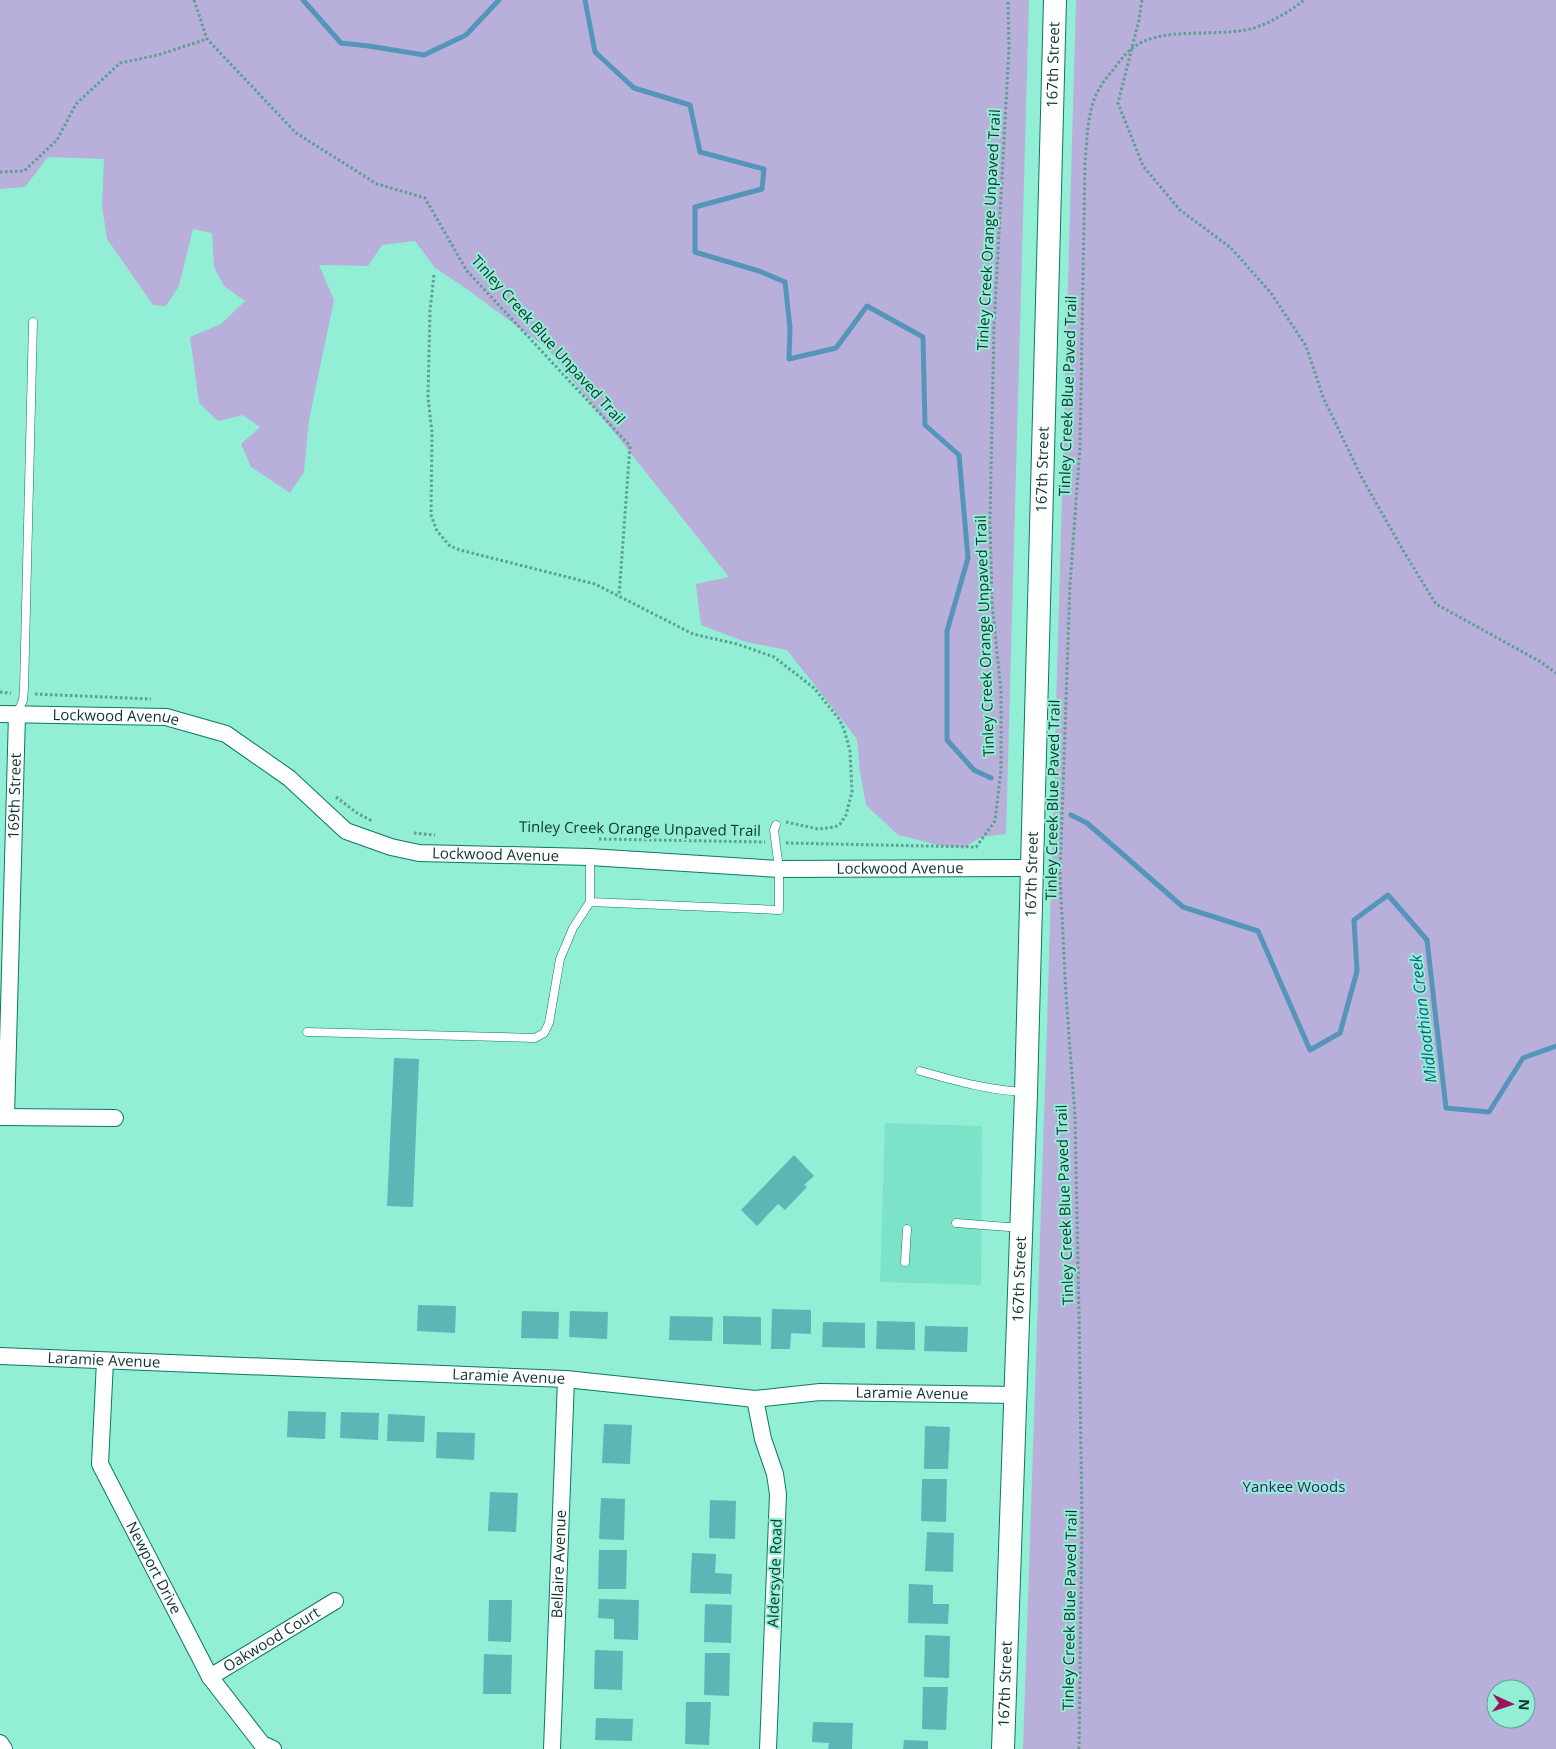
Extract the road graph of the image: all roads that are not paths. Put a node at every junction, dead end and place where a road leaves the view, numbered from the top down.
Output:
1 (1055, 0) edge
2 (33, 322) dead end
3 (0, 714) edge
4 (17, 714) junction
5 (776, 825) road end
6 (590, 857) junction
7 (1032, 868) junction
8 (778, 869) junction
9 (590, 902) junction
10 (307, 1032) dead end
11 (920, 1071) dead end
12 (1026, 1092) junction
13 (3, 1117) edge
14 (115, 1118) dead end
15 (956, 1223) dead end
16 (1022, 1228) junction
17 (907, 1229) dead end
18 (905, 1262) dead end
19 (0, 1356) edge
20 (105, 1360) junction
21 (566, 1379) junction
22 (1016, 1395) junction
23 (755, 1399) junction
24 (335, 1601) dead end
25 (210, 1677) junction
26 (0, 1743) edge
27 (4, 1749) edge
28 (273, 1749) edge
29 (552, 1749) edge
30 (768, 1749) edge
31 (1003, 1749) edge

1 - 7 main road, 167th Street
2 - 4 lane
3 - 4 street, Lockwood Avenue
4 - 6 street, Lockwood Avenue
4 - 13 street, 169th Street
5 - 8 lane
6 - 8 street, Lockwood Avenue
6 - 9 lane
7 - 8 street, Lockwood Avenue
7 - 12 main road, 167th Street
8 - 9 lane
9 - 10 lane
11 - 12 lane
12 - 16 main road, 167th Street
13 - 14 street
15 - 16 lane
16 - 22 main road, 167th Street
17 - 18 lane
19 - 20 street, Laramie Avenue
20 - 21 street, Laramie Avenue
20 - 25 street, Newport Drive
21 - 23 street, Laramie Avenue
21 - 29 street, Bellaire Avenue
22 - 23 street, Laramie Avenue
22 - 31 main road, 167th Street
23 - 30 street, Aldersyde Road
24 - 25 street, Oakwood Court
25 - 28 street, Newport Drive
26 - 27 street

